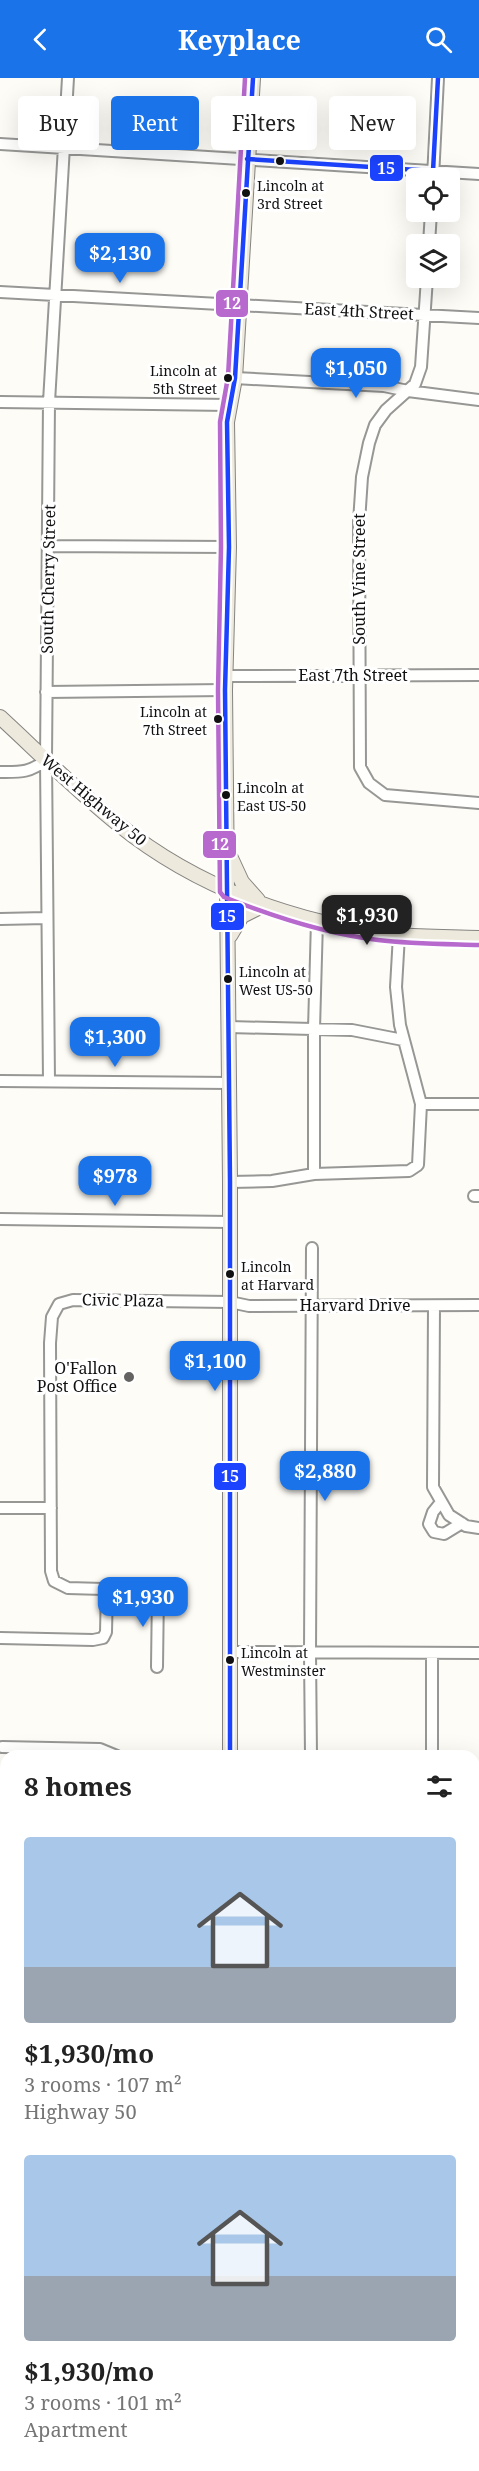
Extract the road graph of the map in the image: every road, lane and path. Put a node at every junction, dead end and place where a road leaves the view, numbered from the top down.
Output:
1 (69, 78) edge
2 (253, 78) edge
3 (438, 78) edge
4 (68, 96) edge
5 (0, 144) edge
6 (18, 145) edge
7 (65, 150) edge
8 (98, 150) edge
9 (247, 159) junction
10 (433, 168) edge
11 (406, 173) edge
12 (460, 174) edge
13 (479, 174) edge
14 (426, 288) edge
15 (0, 292) edge
16 (56, 295) junction
17 (238, 305) junction
18 (425, 315) junction
19 (479, 318) edge
20 (235, 378) junction
21 (408, 391) junction
22 (479, 400) edge
23 (0, 402) edge
24 (49, 402) junction
25 (229, 405) junction
26 (49, 546) junction
27 (229, 547) junction
28 (359, 674) junction
29 (479, 675) edge
30 (226, 683) junction
31 (46, 692) junction
32 (0, 717) edge
33 (46, 760) junction
34 (0, 772) edge
35 (479, 803) edge
36 (227, 846) junction
37 (227, 890) junction
38 (264, 905) junction
39 (46, 918) junction
40 (0, 919) edge
41 (317, 921) junction
42 (399, 935) junction
43 (479, 938) edge
44 (228, 939) junction
45 (230, 1027) junction
46 (314, 1029) junction
47 (403, 1040) junction
48 (0, 1081) edge
49 (49, 1081) junction
50 (230, 1083) junction
51 (421, 1104) junction
52 (479, 1104) edge
53 (314, 1174) junction
54 (230, 1182) junction
55 (0, 1219) edge
56 (230, 1222) junction
57 (312, 1248) dead end
58 (230, 1302) junction
59 (312, 1304) junction
60 (479, 1305) edge
61 (434, 1306) junction
62 (441, 1502) junction
63 (0, 1508) edge
64 (51, 1508) junction
65 (462, 1523) junction
66 (479, 1528) edge
67 (107, 1589) junction
68 (140, 1590) dead end
69 (158, 1590) dead end
70 (0, 1638) edge
71 (231, 1652) junction
72 (310, 1653) junction
73 (432, 1653) junction
74 (479, 1653) edge
75 (157, 1667) dead end
76 (2, 1747) dead end
77 (102, 1750) edge
78 (230, 1750) edge
79 (311, 1750) edge
80 (432, 1750) edge

1 - 4 street, South Cherry Street
2 - 9 main road
3 - 10 street
5 - 6 street
7 - 16 street, South Cherry Street
8 - 9 street
9 - 11 street
9 - 17 main road
12 - 13 street
14 - 18 street, South Vine Street
15 - 16 street, East 4th Street
16 - 17 street, East 4th Street
16 - 24 street, South Cherry Street
17 - 18 street, East 4th Street
17 - 20 main road
18 - 19 street, East 4th Street
18 - 21 street, South Vine Street
20 - 21 street
20 - 25 main road
21 - 22 street
21 - 28 street, South Vine Street
23 - 24 street
24 - 25 street
24 - 26 street, South Cherry Street
25 - 27 main road
26 - 27 street
26 - 31 street, South Cherry Street
27 - 30 main road
28 - 29 street, East 7th Street
28 - 30 street, East 7th Street
28 - 35 street, South Vine Street
30 - 31 street, East 7th Street
30 - 36 main road
31 - 33 street, South Cherry Street
32 - 33 main road, West Highway 50
33 - 34 street
33 - 37 main road, West Highway 50
33 - 39 street, South Cherry Street
36 - 37 main road
36 - 38 main road
37 - 38 main road, West Highway 50
37 - 44 main road
38 - 41 main road, West Highway 50
38 - 44 main road
39 - 40 street
39 - 49 street, South Cherry Street
41 - 42 main road, West Highway 50
41 - 46 street
42 - 43 main road, West Highway 50
42 - 47 street
44 - 45 main road
45 - 46 street
45 - 50 main road
46 - 47 street
46 - 53 street
47 - 51 street
48 - 49 street
49 - 50 street
50 - 54 main road
51 - 52 street
51 - 53 street
53 - 54 street
54 - 56 main road
55 - 56 street
56 - 58 main road
57 - 59 street
58 - 59 street, Harvard Drive
58 - 64 street, Civic Plaza
58 - 71 main road
59 - 61 street, Harvard Drive
59 - 72 street
60 - 61 street, Harvard Drive
61 - 62 street
62 - 65 street
62 - 65 street
63 - 64 street
64 - 67 street
65 - 66 street
67 - 68 street
67 - 70 street
69 - 75 street
71 - 72 street
71 - 78 main road
72 - 73 street
72 - 79 street
73 - 74 street
73 - 80 street
76 - 77 street

